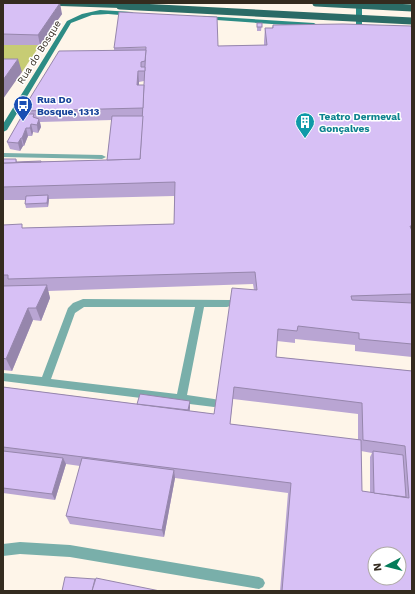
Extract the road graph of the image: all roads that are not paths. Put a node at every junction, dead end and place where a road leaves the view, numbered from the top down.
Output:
1 (31, 3) edge
2 (316, 3) edge
3 (359, 3) edge
4 (412, 8) edge
5 (111, 12) junction
6 (175, 16) edge
7 (199, 18) edge
8 (412, 21) edge
9 (318, 25) edge
10 (350, 27) edge
11 (359, 28) junction
12 (367, 28) edge
13 (3, 130) edge
14 (3, 155) edge
15 (102, 157) dead end
16 (200, 303) junction
17 (226, 303) dead end
18 (3, 377) edge
19 (45, 382) junction
20 (181, 399) junction
21 (214, 403) edge
22 (3, 550) edge
23 (259, 583) dead end

1 - 5 main road
1 - 8 main road, bridge
2 - 4 main road, bridge
3 - 11 street
5 - 6 street, Rua do Bosque
5 - 13 street, Rua do Bosque
7 - 9 street
10 - 11 street
11 - 12 street
14 - 15 lane
16 - 17 lane
16 - 19 lane
16 - 20 lane
18 - 19 lane
19 - 20 lane
20 - 21 lane
22 - 23 lane

